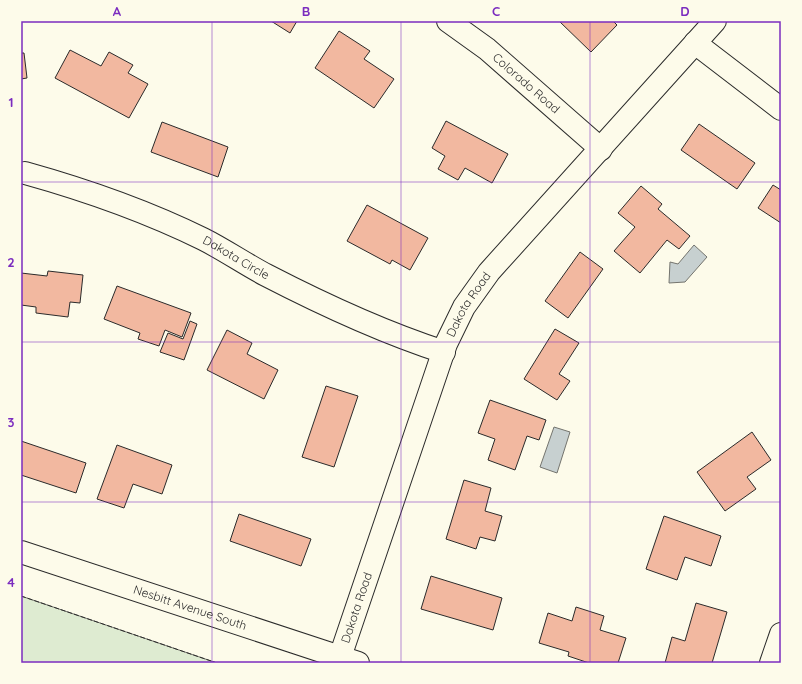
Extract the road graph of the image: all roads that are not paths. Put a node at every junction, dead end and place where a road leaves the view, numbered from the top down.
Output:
1 (448, 21) edge
2 (715, 21) edge
3 (695, 44) junction
4 (781, 109) edge
5 (601, 149) junction
6 (25, 173) dead end
7 (444, 352) junction
8 (21, 552) edge
9 (781, 634) edge
10 (349, 660) edge
11 (771, 663) edge

1 - 5 street, Colorado Road
2 - 3 street, Dakota Road
3 - 4 street
3 - 5 street, Dakota Road
5 - 7 street, Dakota Road
6 - 7 street, Dakota Circle
7 - 10 street, Dakota Road
8 - 10 street, Nesbitt Avenue South
9 - 11 street

